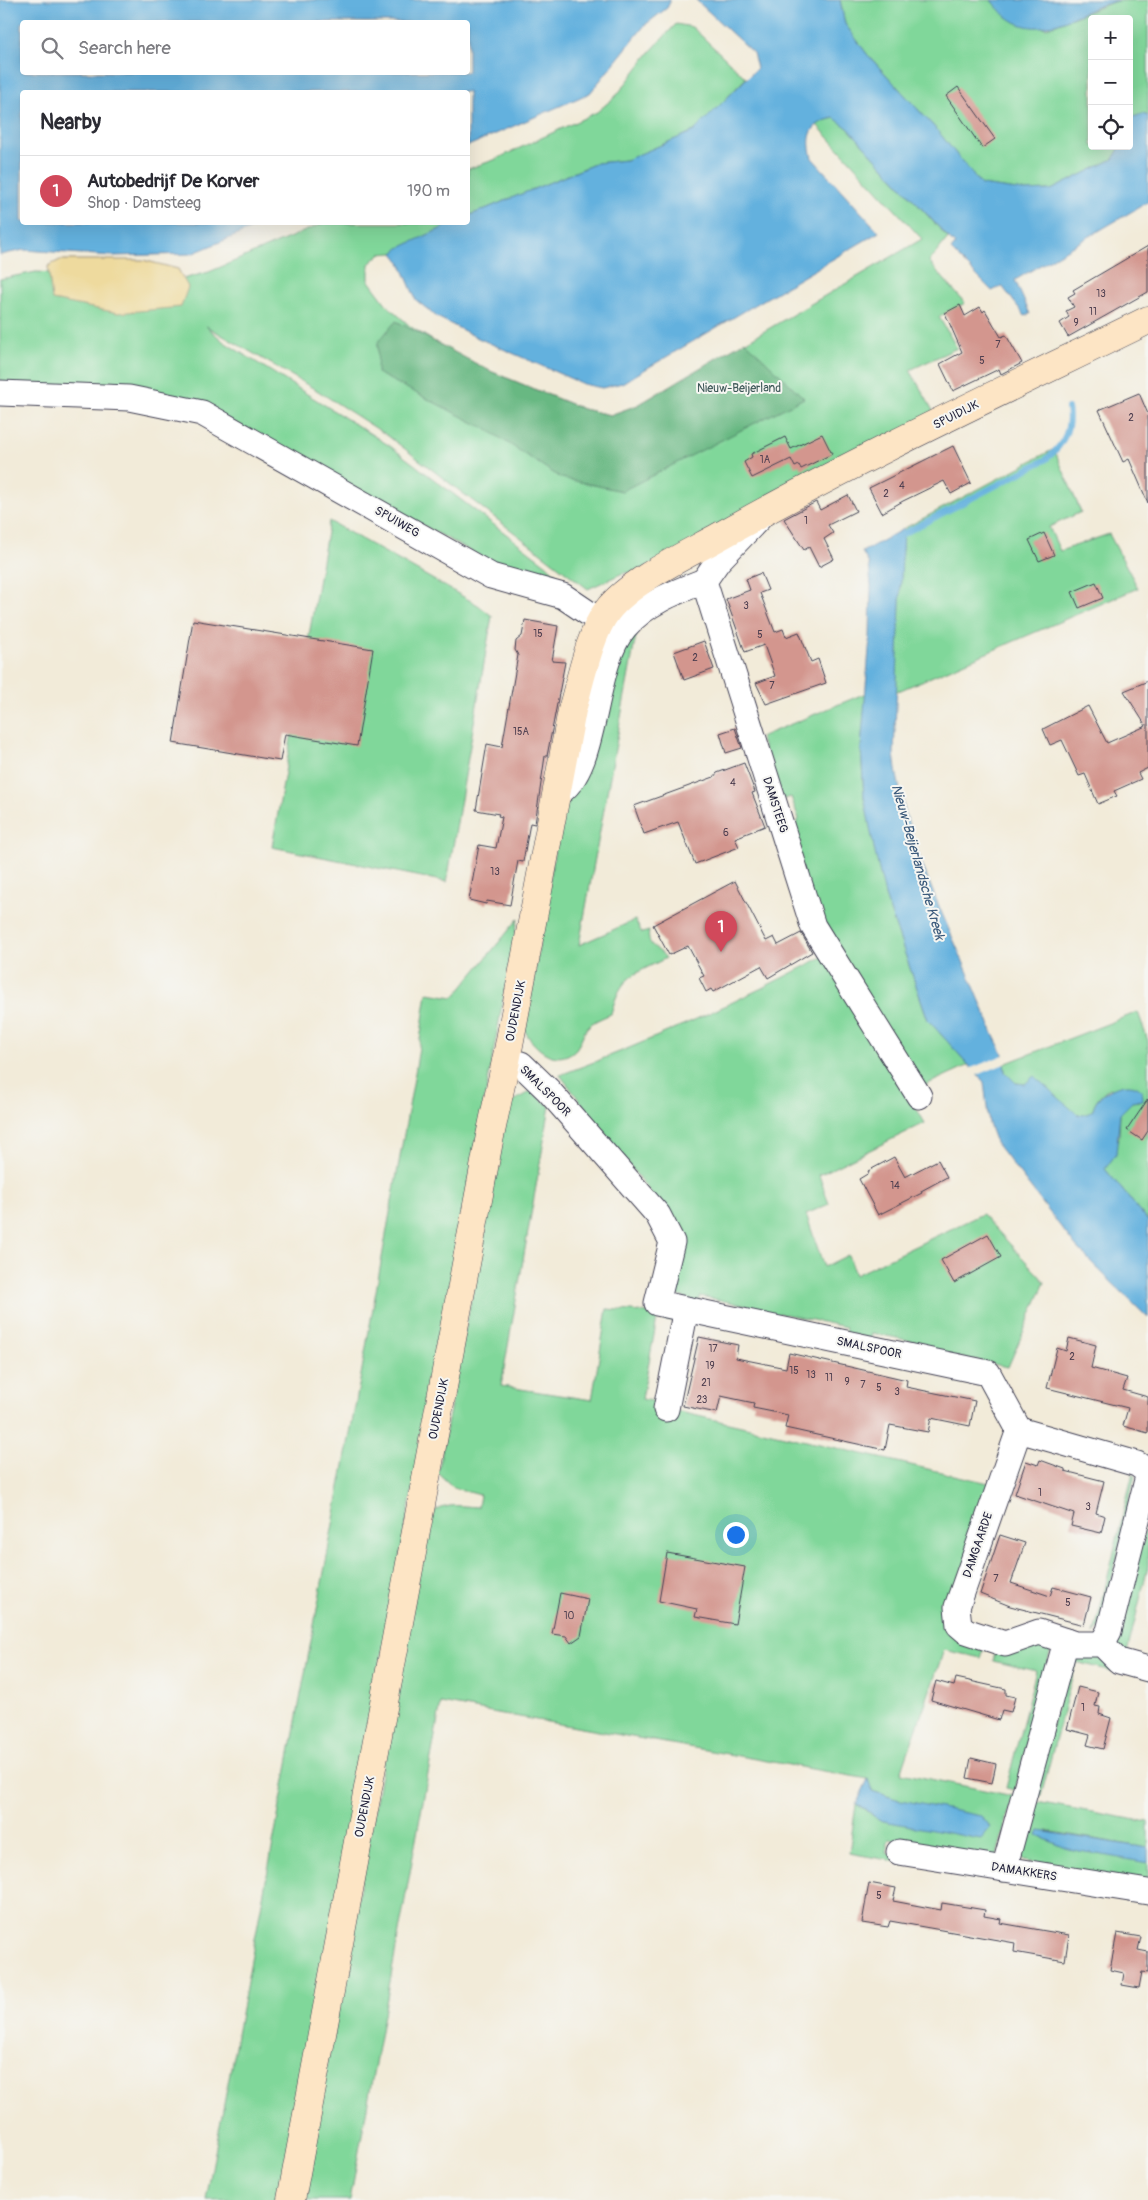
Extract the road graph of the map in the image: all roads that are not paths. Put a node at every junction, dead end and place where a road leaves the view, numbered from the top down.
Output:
1 (1148, 320) edge
2 (0, 393) edge
3 (764, 512) junction
4 (704, 581) junction
5 (600, 621) junction
6 (557, 794) junction
7 (506, 1061) junction
8 (920, 1096) dead end
9 (686, 1309) junction
10 (666, 1409) dead end
11 (1019, 1430) junction
12 (1066, 1641) junction
13 (1102, 1644) junction
14 (1148, 1669) edge
15 (899, 1852) dead end
16 (1004, 1869) junction
17 (1148, 1892) edge
18 (292, 2200) edge

1 - 3 street, SPUIDIJK
2 - 5 street, SPUIWEG
3 - 4 street
3 - 5 street
4 - 6 street
4 - 8 street, DAMSTEEG
5 - 6 street, OUDENDIJK
6 - 7 street, OUDENDIJK
7 - 9 street, SMALSPOOR
7 - 18 street, OUDENDIJK
9 - 10 street
9 - 11 street, SMALSPOOR
11 - 12 street, DAMGAARDE
11 - 13 street
12 - 13 street
12 - 16 street
13 - 14 street
15 - 16 street, DAMAKKERS
16 - 17 street, DAMAKKERS

